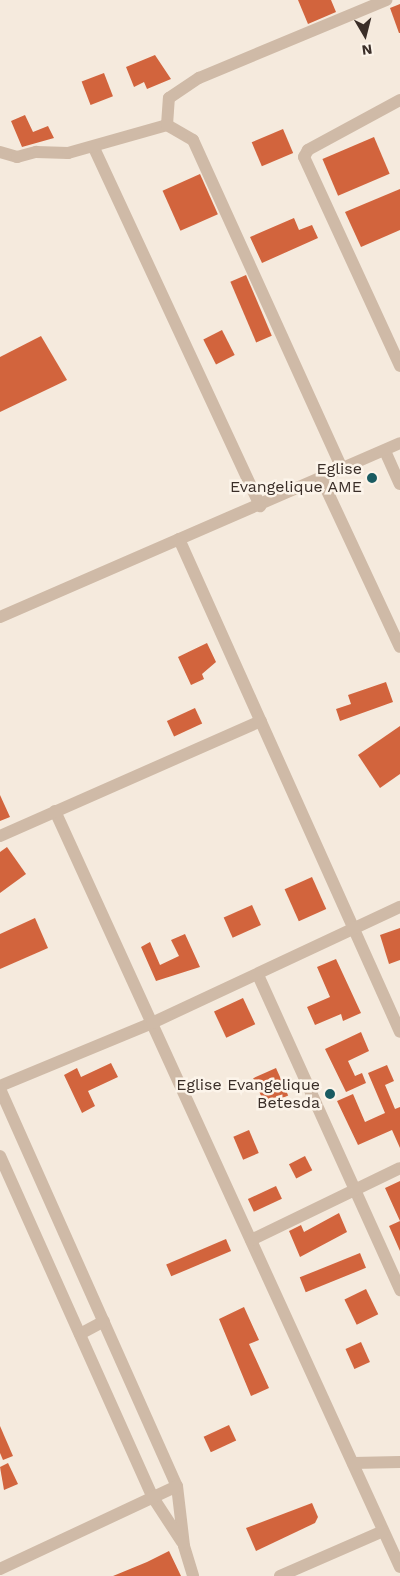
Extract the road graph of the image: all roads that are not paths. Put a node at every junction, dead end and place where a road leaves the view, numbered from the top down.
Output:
1 (386, 0) edge
2 (400, 100) edge
3 (168, 125) junction
4 (94, 148) junction
5 (0, 152) edge
6 (400, 366) edge
7 (400, 443) edge
8 (386, 451) junction
9 (343, 470) junction
10 (322, 480) junction
11 (400, 484) edge
12 (260, 506) junction
13 (179, 539) junction
14 (0, 617) edge
15 (400, 647) edge
16 (261, 721) junction
17 (55, 811) junction
18 (0, 836) edge
19 (400, 907) edge
20 (354, 928) junction
21 (258, 974) junction
22 (152, 1023) junction
23 (400, 1032) edge
24 (0, 1087) edge
25 (0, 1156) edge
26 (400, 1168) edge
27 (355, 1190) junction
28 (251, 1240) junction
29 (400, 1290) edge
30 (104, 1321) junction
31 (80, 1334) junction
32 (400, 1462) edge
33 (353, 1463) junction
34 (177, 1486) junction
35 (152, 1496) junction
36 (383, 1531) junction
37 (184, 1546) junction
38 (400, 1567) edge
39 (0, 1570) edge
40 (3, 1576) edge
41 (193, 1576) edge
42 (280, 1576) edge

1 - 3 street
2 - 6 street
3 - 4 street
3 - 9 street
4 - 5 street
4 - 12 street
7 - 8 street
8 - 9 street
8 - 11 street
9 - 10 street
10 - 12 street
10 - 15 street
12 - 13 street
13 - 14 street
13 - 16 street
16 - 17 street
16 - 20 street
17 - 18 street
17 - 22 street
19 - 20 street
20 - 21 street
20 - 23 street
21 - 22 street
21 - 27 street
22 - 24 street
22 - 28 street
24 - 30 street
25 - 31 street
26 - 27 street
27 - 28 street
27 - 29 street
28 - 33 street
30 - 31 street
30 - 34 street
31 - 35 street
32 - 33 street
33 - 36 street
34 - 35 street
34 - 37 street
35 - 37 street
35 - 39 street
36 - 38 street
36 - 42 street
37 - 41 street
39 - 40 street

